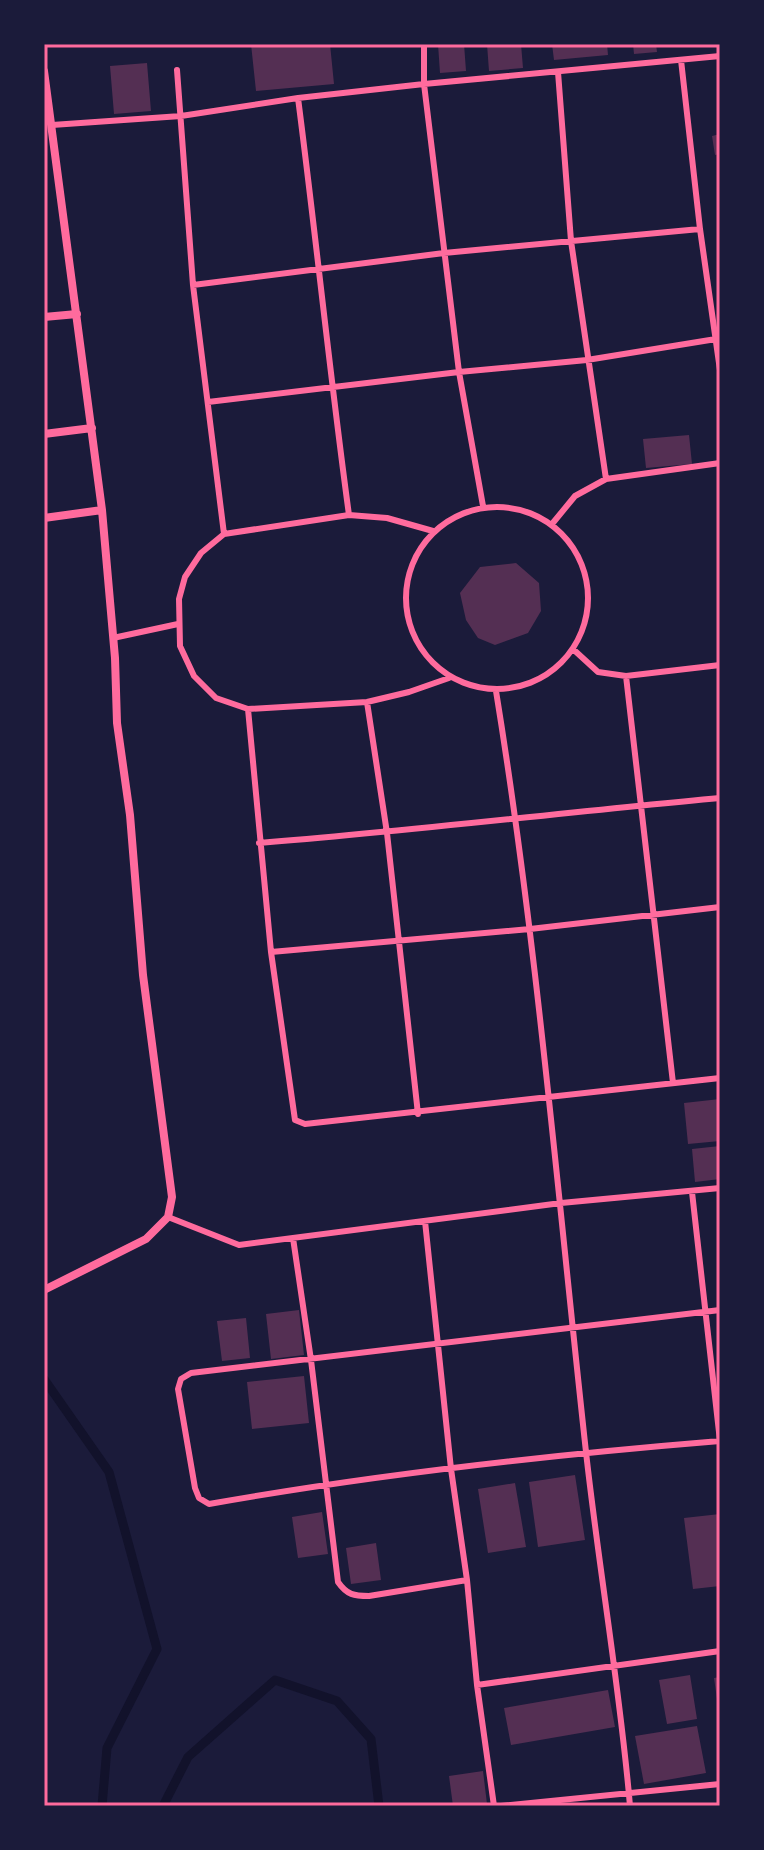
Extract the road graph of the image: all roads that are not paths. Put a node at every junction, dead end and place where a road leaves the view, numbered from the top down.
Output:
1 (424, 44) edge
2 (720, 56) edge
3 (681, 60) junction
4 (177, 70) dead end
5 (44, 71) edge
6 (558, 72) junction
7 (424, 84) junction
8 (298, 98) junction
9 (181, 116) junction
10 (52, 125) junction
11 (55, 142) junction
12 (44, 144) edge
13 (700, 229) junction
14 (571, 241) junction
15 (444, 253) junction
16 (320, 271) junction
17 (193, 285) junction
18 (77, 314) junction
19 (44, 317) edge
20 (716, 339) junction
21 (587, 360) junction
22 (720, 370) edge
23 (459, 372) junction
24 (331, 388) junction
25 (208, 402) junction
26 (92, 428) junction
27 (44, 434) edge
28 (720, 463) edge
29 (606, 479) junction
30 (483, 506) junction
31 (102, 510) junction
32 (349, 515) junction
33 (44, 518) edge
34 (552, 524) junction
35 (433, 531) junction
36 (224, 534) junction
37 (178, 624) junction
38 (113, 638) junction
39 (574, 650) junction
40 (720, 665) edge
41 (626, 676) junction
42 (449, 678) junction
43 (496, 691) junction
44 (367, 702) junction
45 (248, 709) junction
46 (720, 798) edge
47 (640, 805) junction
48 (517, 817) junction
49 (387, 833) junction
50 (259, 843) junction
51 (720, 907) edge
52 (652, 915) junction
53 (530, 929) junction
54 (398, 941) junction
55 (271, 952) junction
56 (720, 1078) edge
57 (673, 1083) junction
58 (547, 1098) junction
59 (418, 1114) junction
60 (720, 1188) edge
61 (692, 1192) junction
62 (561, 1203) junction
63 (168, 1217) junction
64 (425, 1221) junction
65 (293, 1238) junction
66 (45, 1290) edge
67 (720, 1310) edge
68 (706, 1312) junction
69 (574, 1328) junction
70 (440, 1344) junction
71 (311, 1360) junction
72 (720, 1441) edge
73 (586, 1451) junction
74 (451, 1469) junction
75 (325, 1484) junction
76 (467, 1580) junction
77 (720, 1651) edge
78 (612, 1665) junction
79 (477, 1685) junction
80 (720, 1784) edge
81 (629, 1793) junction
82 (494, 1806) edge
83 (501, 1806) edge
84 (630, 1806) edge

1 - 7 lane
2 - 3 lane
3 - 6 lane
3 - 13 lane
4 - 9 lane
5 - 10 street
6 - 7 lane
6 - 14 lane
7 - 8 lane
7 - 15 lane
8 - 9 lane
8 - 16 lane
9 - 10 lane
9 - 17 lane
10 - 11 street
11 - 12 street
11 - 18 street
13 - 14 lane
13 - 20 lane
14 - 15 lane
14 - 21 lane
15 - 16 lane
15 - 23 lane
16 - 17 lane
16 - 24 lane
17 - 25 lane
18 - 19 street
18 - 26 street
20 - 21 lane
20 - 22 lane
21 - 23 lane
21 - 29 lane
23 - 24 lane
23 - 30 lane
24 - 25 lane
24 - 32 lane
25 - 36 lane
26 - 27 street
26 - 31 street
28 - 29 lane
29 - 34 lane
30 - 34 lane
30 - 35 lane
31 - 33 street
31 - 38 street
32 - 35 lane
32 - 36 lane
34 - 39 lane
35 - 42 lane
36 - 37 lane
37 - 38 lane
37 - 45 lane
38 - 63 street
39 - 41 lane
39 - 43 lane
40 - 41 lane
41 - 47 lane
42 - 43 lane
42 - 44 lane
43 - 48 lane
44 - 45 lane
44 - 49 lane
45 - 50 lane
46 - 47 lane
47 - 48 lane
47 - 52 lane
48 - 49 lane
48 - 53 lane
49 - 50 lane
49 - 54 lane
50 - 55 lane
51 - 52 lane
52 - 53 lane
52 - 57 lane
53 - 54 lane
53 - 58 lane
54 - 55 lane
54 - 59 lane
55 - 59 lane
56 - 57 lane
57 - 58 lane
58 - 59 lane
58 - 62 lane
60 - 61 lane
61 - 62 lane
61 - 68 lane
62 - 64 lane
62 - 69 lane
63 - 65 lane
63 - 66 street
64 - 65 lane
64 - 70 lane
65 - 71 lane
67 - 68 lane
68 - 69 lane
68 - 72 lane
69 - 70 lane
69 - 73 lane
70 - 71 lane
70 - 74 lane
71 - 75 lane
71 - 75 lane
72 - 73 lane
73 - 74 lane
73 - 78 lane
74 - 75 lane
74 - 76 lane
75 - 76 lane
76 - 79 lane
77 - 78 lane
78 - 79 lane
78 - 81 lane
79 - 82 lane
80 - 81 lane
81 - 83 lane
81 - 84 lane

